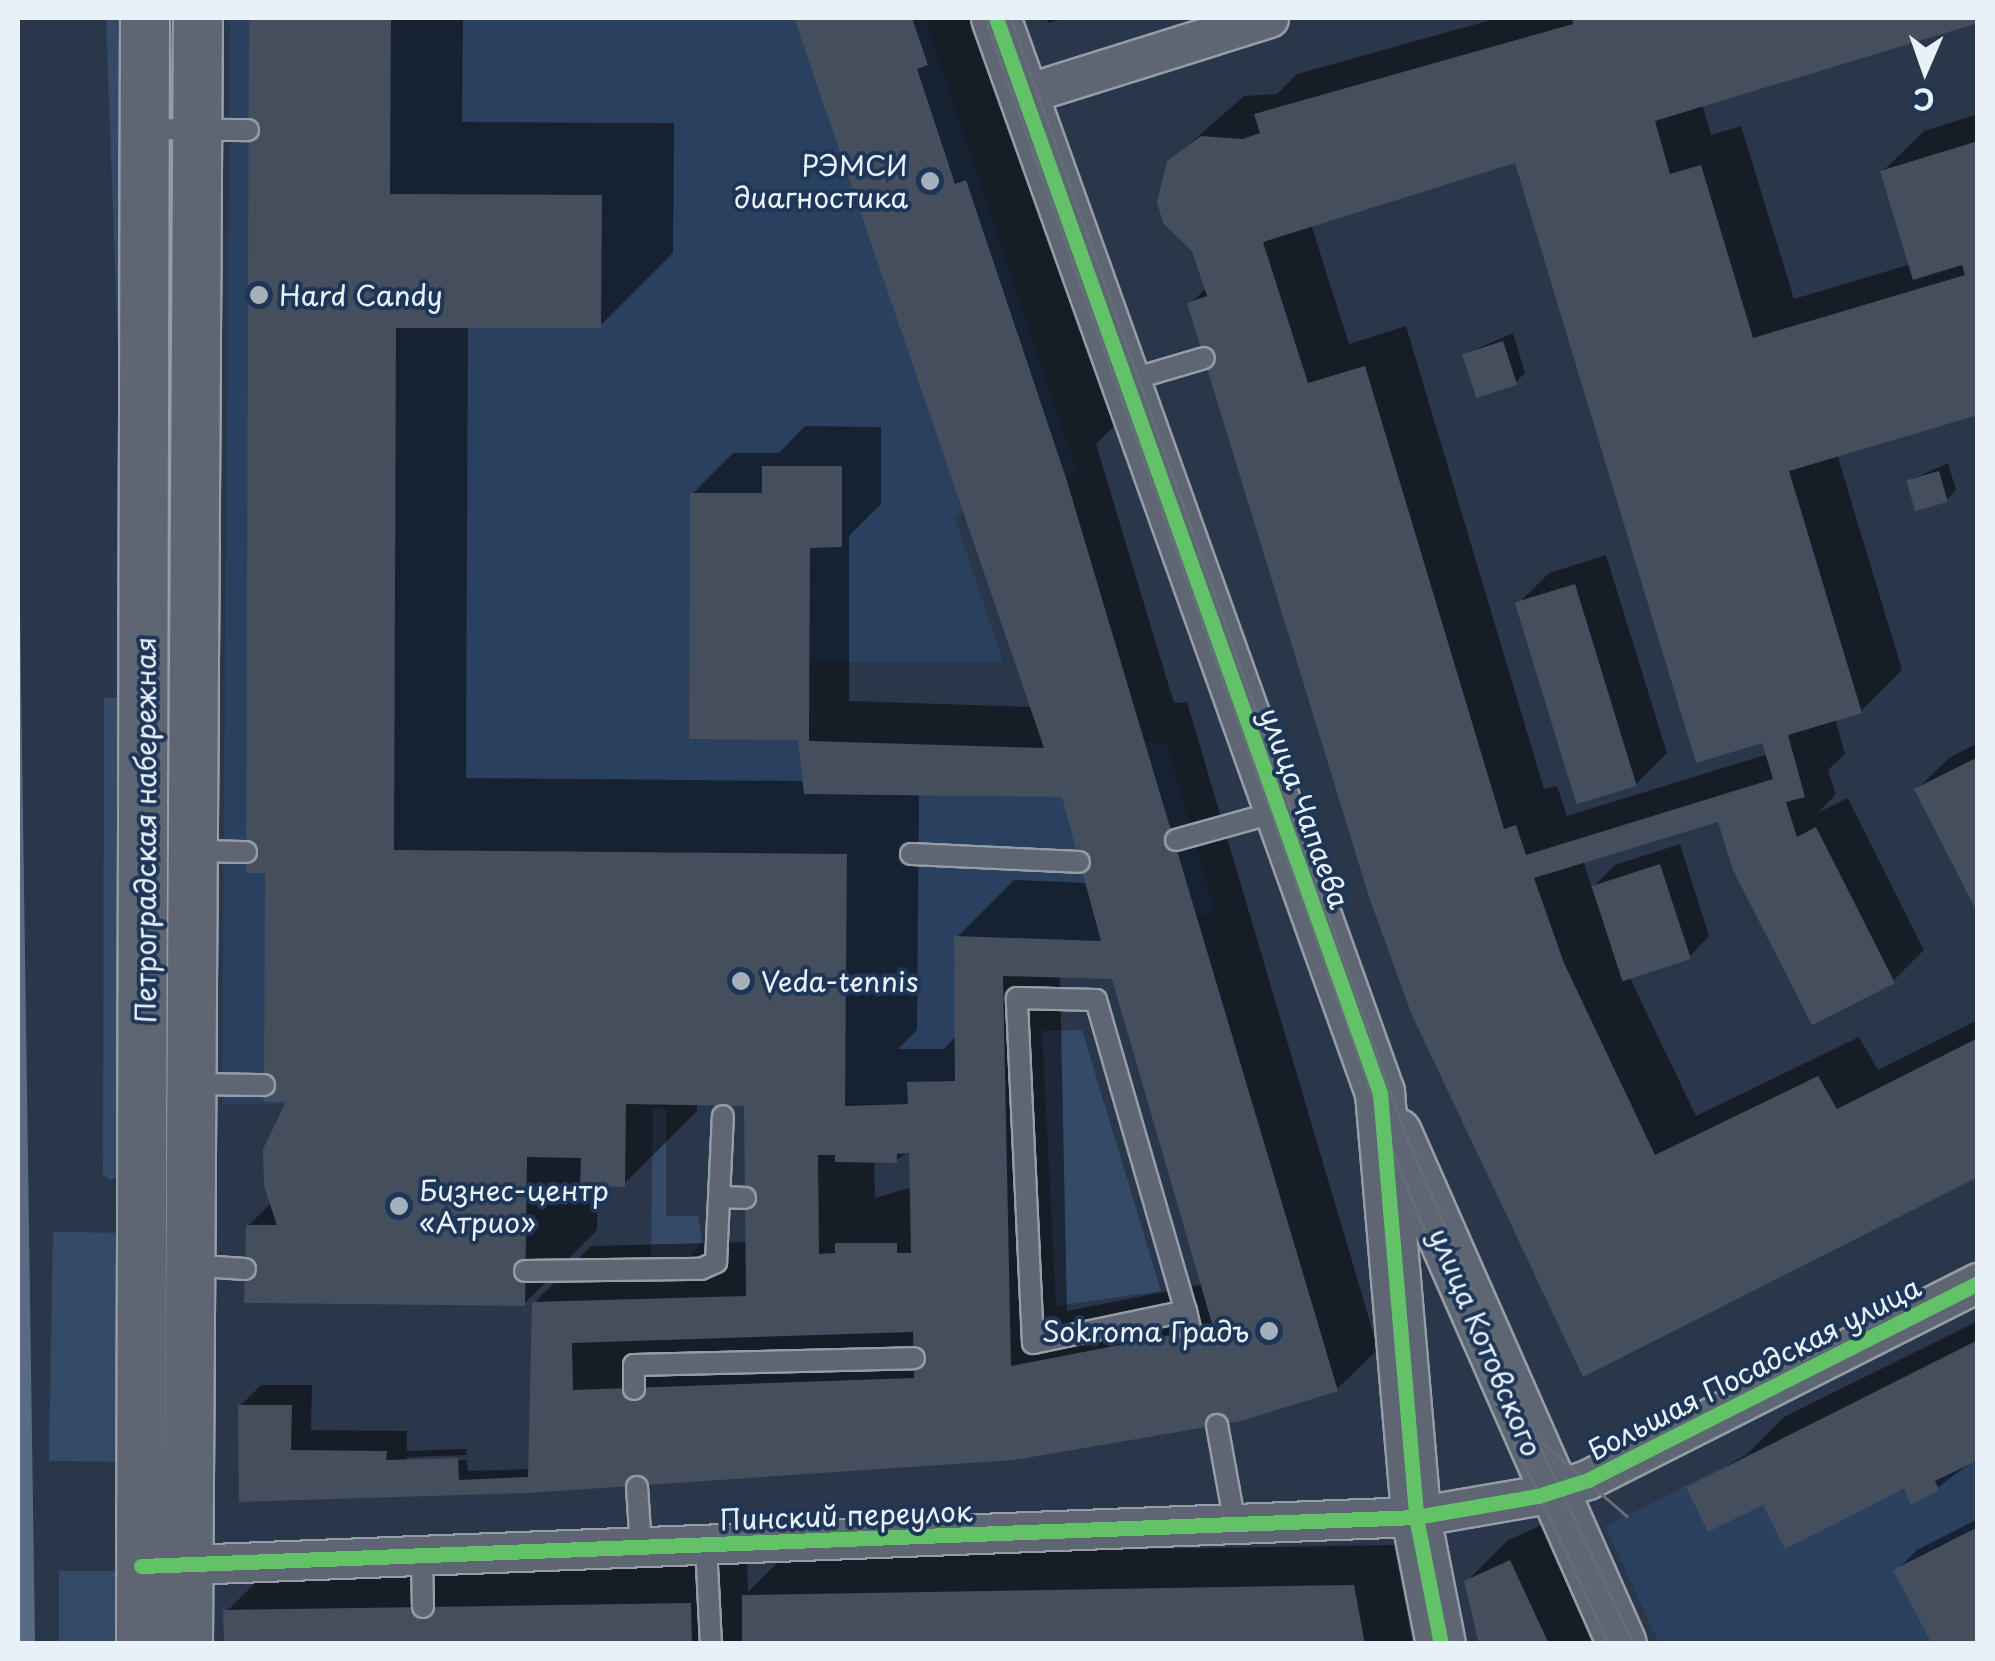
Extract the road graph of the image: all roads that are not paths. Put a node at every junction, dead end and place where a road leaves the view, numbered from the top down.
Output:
1 (145, 18) edge
2 (198, 18) edge
3 (996, 18) edge
4 (1269, 18) edge
5 (1221, 24) edge
6 (1024, 95) junction
7 (172, 129) junction
8 (248, 130) dead end
9 (1204, 358) dead end
10 (1126, 380) junction
11 (1280, 811) junction
12 (1176, 840) dead end
13 (168, 851) junction
14 (246, 852) dead end
15 (911, 854) dead end
16 (1079, 862) dead end
17 (167, 1083) junction
18 (264, 1085) dead end
19 (1380, 1093) junction
20 (723, 1116) dead end
21 (722, 1197) junction
22 (745, 1198) dead end
23 (166, 1264) junction
24 (245, 1269) dead end
25 (525, 1271) dead end
26 (1978, 1283) edge
27 (1033, 1344) junction
28 (1010, 1348) dead end
29 (914, 1358) dead end
30 (634, 1390) dead end
31 (1218, 1425) dead end
32 (638, 1487) dead end
33 (1551, 1492) junction
34 (1416, 1517) junction
35 (1235, 1524) junction
36 (706, 1546) junction
37 (641, 1548) junction
38 (422, 1557) junction
39 (141, 1566) junction
40 (189, 1566) junction
41 (423, 1607) dead end
42 (140, 1644) edge
43 (188, 1644) edge
44 (710, 1644) edge
45 (1441, 1644) edge
46 (1622, 1644) edge

1 - 7 street, Петроградская набережная
2 - 7 street, Петроградская набережная
3 - 6 street, улица Чапаева
4 - 5 street
5 - 6 street
6 - 10 street, улица Чапаева
7 - 8 lane
7 - 13 street, Петроградская набережная
9 - 10 lane
10 - 11 street, улица Чапаева
11 - 12 lane
11 - 19 street, улица Чапаева
13 - 14 lane
13 - 17 street, Петроградская набережная
15 - 16 lane
17 - 18 lane
17 - 23 street, Петроградская набережная
19 - 33 street, улица Котовского
19 - 34 street, улица Чапаева
20 - 21 lane
21 - 22 lane
21 - 25 lane
23 - 24 lane
23 - 39 street, Петроградская набережная
23 - 40 street, Петроградская набережная
26 - 33 street, Большая Посадская улица
27 - 27 lane
27 - 28 lane
29 - 30 lane
31 - 35 lane
32 - 37 lane
33 - 34 street, Пинский переулок
33 - 46 street, улица Котовского
34 - 35 street, Пинский переулок
34 - 45 street, улица Чапаева
35 - 36 street, Пинский переулок
36 - 37 street, Пинский переулок
36 - 44 lane
37 - 38 street, Пинский переулок
38 - 40 street, Пинский переулок
38 - 41 lane
39 - 40 street, Пинский переулок
39 - 42 street, Петроградская набережная
40 - 43 street, Петроградская набережная

